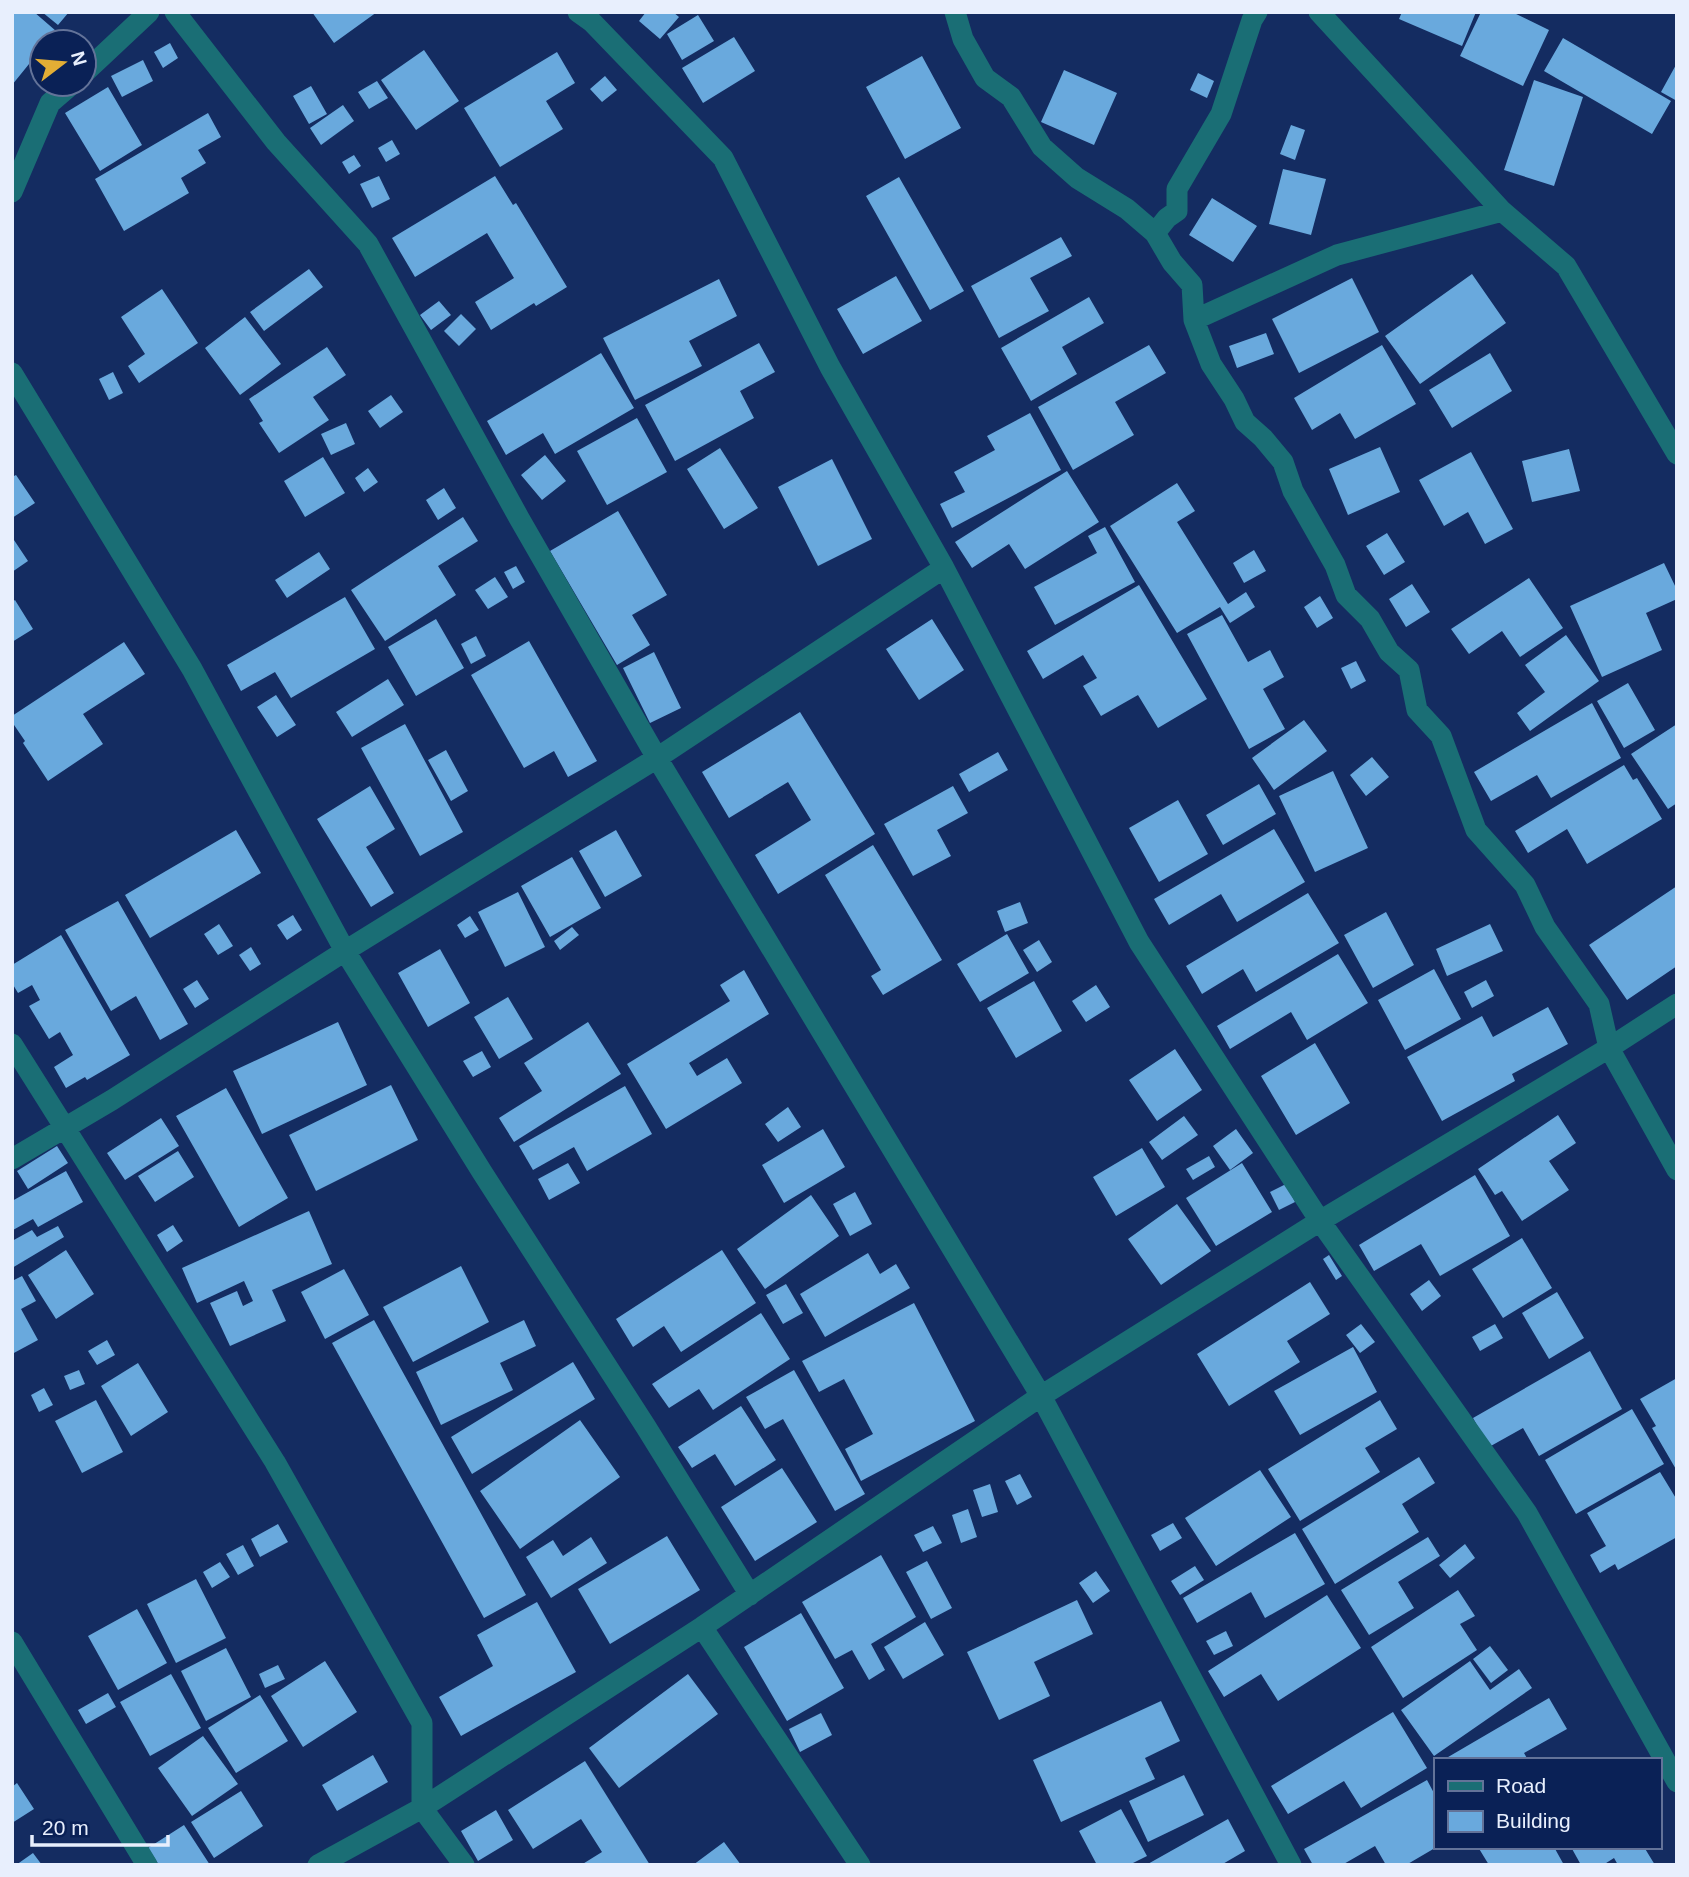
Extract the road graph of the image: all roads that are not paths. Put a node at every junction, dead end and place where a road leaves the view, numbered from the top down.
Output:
1 (149, 12) edge
2 (175, 12) edge
3 (578, 12) edge
4 (955, 12) edge
5 (1257, 12) edge
6 (1319, 12) edge
7 (98, 60) edge
8 (56, 98) edge
9 (12, 192) edge
10 (1502, 211) junction
11 (1155, 233) junction
12 (1194, 320) junction
13 (12, 373) edge
14 (1677, 454) edge
15 (944, 568) junction
16 (657, 758) junction
17 (345, 951) junction
18 (1677, 1004) edge
19 (12, 1044) edge
20 (1609, 1048) junction
21 (65, 1128) junction
22 (12, 1158) edge
23 (1677, 1170) edge
24 (1320, 1221) junction
25 (1041, 1396) junction
26 (750, 1595) junction
27 (702, 1627) junction
28 (12, 1642) edge
29 (1677, 1782) edge
30 (422, 1808) junction
31 (147, 1865) edge
32 (318, 1865) edge
33 (464, 1865) edge
34 (860, 1865) edge
35 (1291, 1865) edge

1 - 7 street
2 - 16 street
3 - 15 street
4 - 11 street
5 - 11 street
6 - 10 street
8 - 9 street
10 - 12 street
10 - 14 street
11 - 12 street
12 - 20 street
13 - 17 street
15 - 16 street
15 - 24 street
16 - 17 street
16 - 25 street
17 - 21 street
17 - 26 street
18 - 20 street
19 - 21 street
20 - 23 street
20 - 24 street
21 - 22 street
21 - 30 street
24 - 25 street
24 - 29 street
25 - 26 street
25 - 35 street
26 - 27 street
27 - 30 street
27 - 34 street
28 - 31 street
30 - 32 street
30 - 33 street

